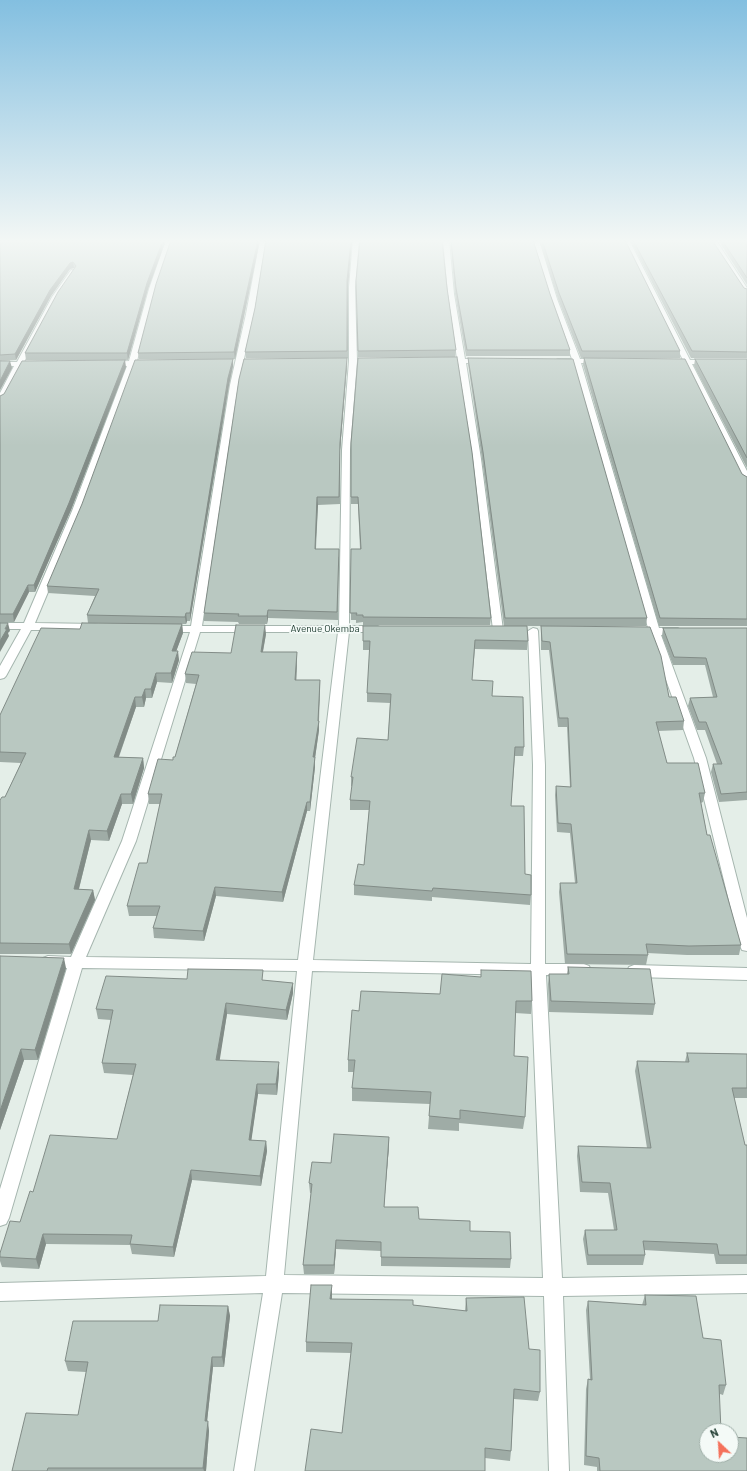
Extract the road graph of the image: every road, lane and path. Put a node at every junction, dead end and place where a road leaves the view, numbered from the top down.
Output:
1 (49, 309) edge
2 (147, 309) edge
3 (251, 309) edge
4 (352, 309) edge
5 (453, 309) edge
6 (558, 309) edge
7 (661, 309) edge
8 (461, 360) junction
9 (430, 361) edge
10 (492, 361) edge
11 (546, 361) edge
12 (577, 361) junction
13 (609, 361) edge
14 (664, 362) edge
15 (688, 362) junction
16 (717, 362) edge
17 (162, 363) edge
18 (0, 364) edge
19 (20, 364) junction
20 (44, 364) edge
21 (100, 364) edge
22 (132, 364) junction
23 (0, 400) edge
24 (747, 480) edge
25 (0, 626) edge
26 (28, 626) junction
27 (104, 628) edge
28 (158, 628) edge
29 (196, 629) junction
30 (344, 629) junction
31 (390, 629) edge
32 (654, 631) junction
33 (685, 631) edge
34 (623, 632) edge
35 (0, 676) edge
36 (747, 946) edge
37 (30, 961) edge
38 (76, 963) junction
39 (305, 965) junction
40 (538, 969) junction
41 (600, 970) edge
42 (623, 971) edge
43 (747, 974) edge
44 (0, 1218) edge
45 (274, 1284) junction
46 (747, 1284) edge
47 (554, 1287) junction
48 (0, 1292) edge
49 (244, 1471) edge
50 (559, 1471) edge

1 - 19 street
2 - 22 street
3 - 29 street
4 - 30 street
5 - 8 street
6 - 12 street
7 - 15 street
8 - 9 street
8 - 10 street
8 - 40 street
11 - 12 street
12 - 13 street
12 - 32 street
14 - 15 street
15 - 16 street
15 - 24 street
17 - 22 street
18 - 19 street
19 - 20 street
19 - 23 street
21 - 22 street
22 - 26 street
25 - 26 street
26 - 27 street
26 - 35 street
28 - 29 street, Avenue Okemba
29 - 30 street, Avenue Okemba
29 - 38 street
30 - 31 street, Avenue Okemba
30 - 39 street
32 - 33 street
32 - 34 street
32 - 36 street
37 - 38 street
38 - 39 street
38 - 44 street
39 - 40 street
39 - 45 street
40 - 41 street
40 - 47 street
42 - 43 street
45 - 47 street
45 - 48 street
45 - 49 street
46 - 47 street
47 - 50 street

